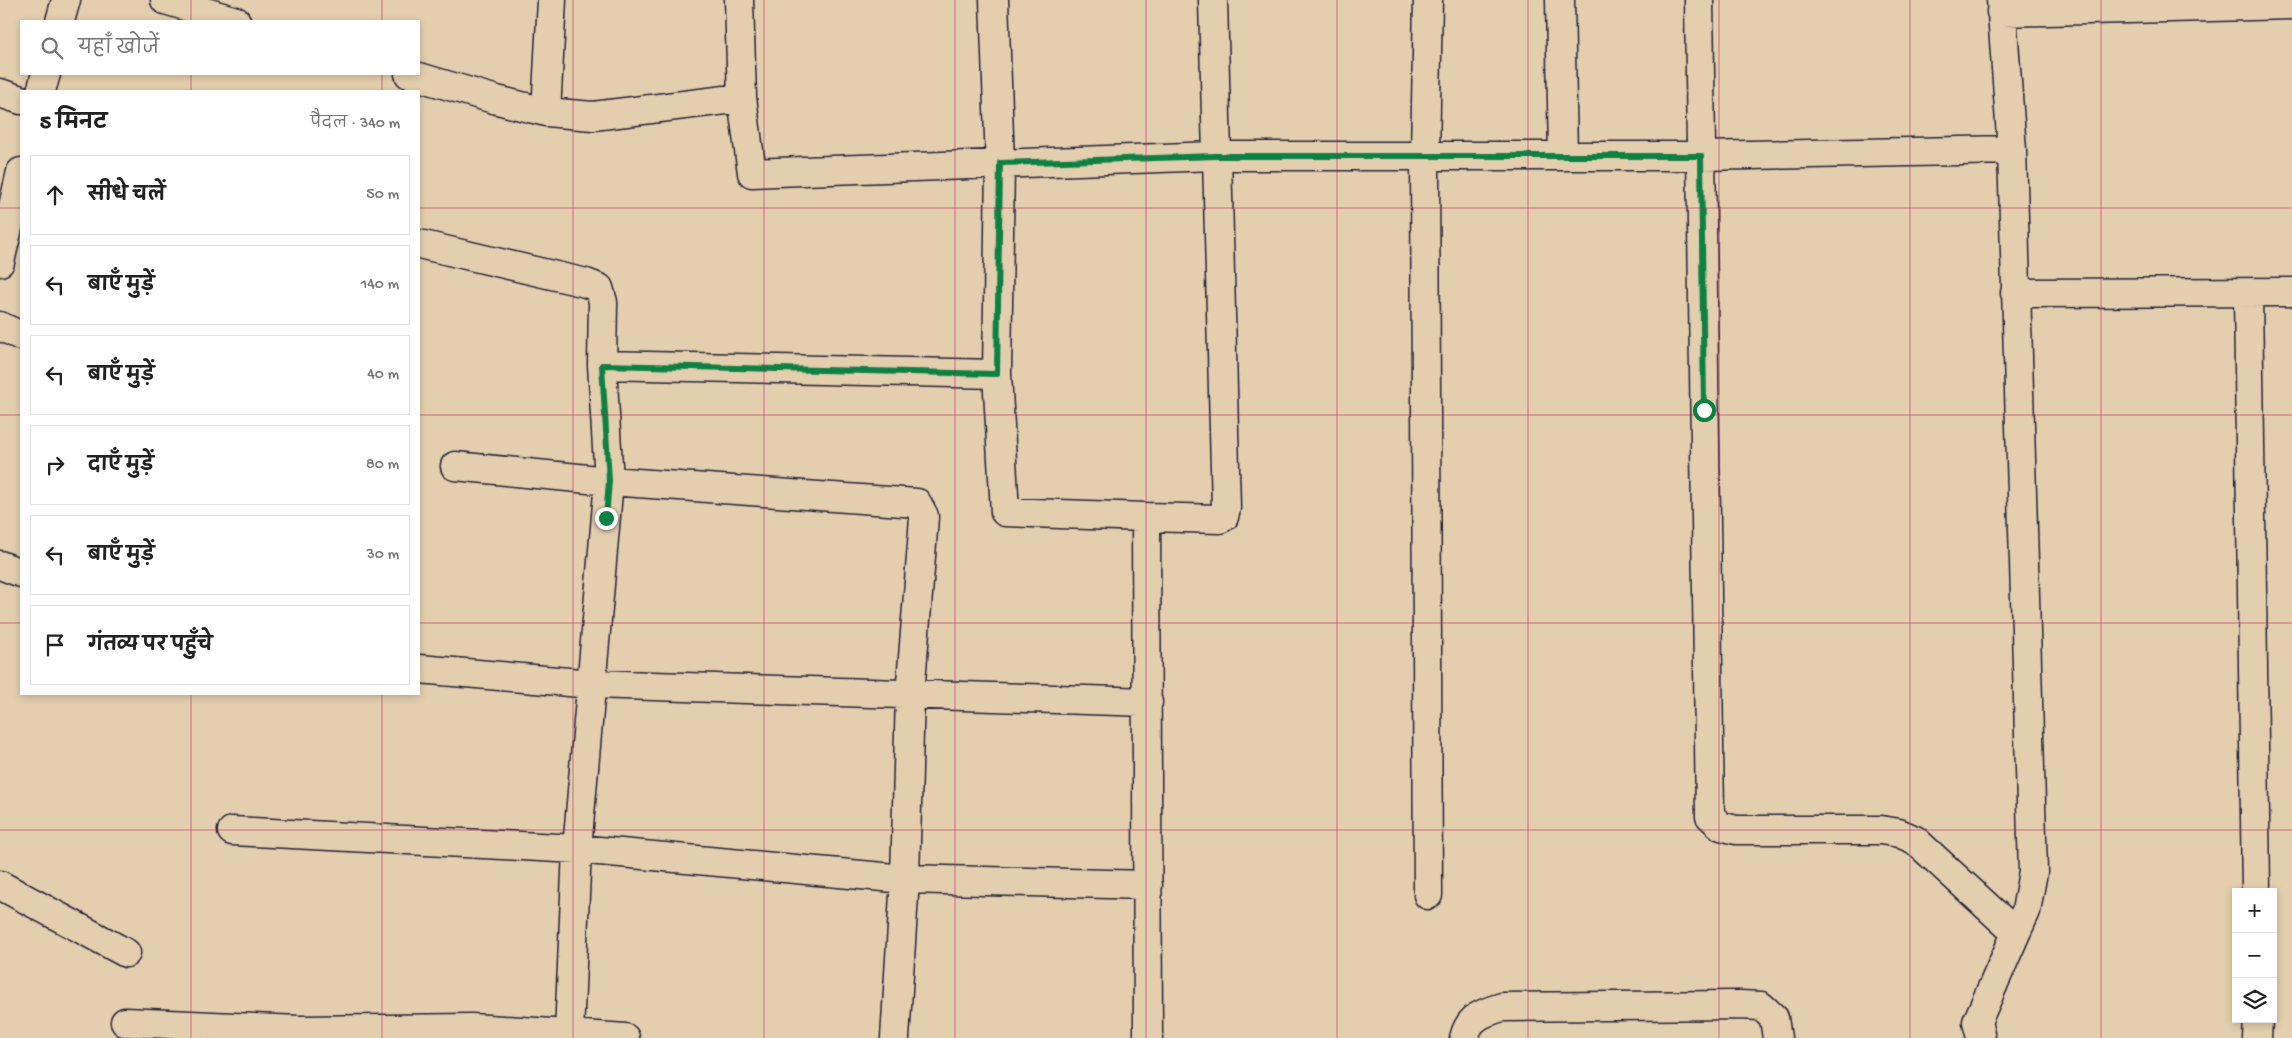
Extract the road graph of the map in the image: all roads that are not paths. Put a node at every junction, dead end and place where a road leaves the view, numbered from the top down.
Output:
1 (66, 0) edge
2 (165, 0) edge
3 (552, 0) edge
4 (739, 0) edge
5 (994, 0) edge
6 (1213, 0) edge
7 (1428, 0) edge
8 (1560, 0) edge
9 (1699, 0) edge
10 (2001, 6) edge
11 (2292, 6) edge
12 (60, 20) edge
13 (233, 20) edge
14 (46, 75) edge
15 (413, 75) edge
16 (41, 90) edge
17 (0, 93) edge
18 (742, 98) junction
19 (20, 100) edge
20 (546, 112) junction
21 (2012, 150) junction
22 (1425, 155) junction
23 (1563, 155) junction
24 (1216, 156) junction
25 (1701, 156) junction
26 (1000, 163) junction
27 (20, 176) edge
28 (420, 244) edge
29 (0, 262) edge
30 (2292, 292) edge
31 (2015, 293) junction
32 (2248, 293) junction
33 (0, 326) edge
34 (20, 336) edge
35 (602, 365) junction
36 (997, 374) junction
37 (455, 466) dead end
38 (609, 481) junction
39 (1146, 517) junction
40 (0, 565) edge
41 (20, 574) edge
42 (420, 669) edge
43 (592, 684) junction
44 (910, 695) junction
45 (1148, 702) junction
46 (232, 831) dead end
47 (577, 849) junction
48 (905, 879) junction
49 (0, 885) edge
50 (1148, 885) junction
51 (2256, 888) edge
52 (1428, 895) dead end
53 (2016, 933) junction
54 (126, 953) dead end
55 (125, 1022) dead end
56 (2258, 1023) edge
57 (471, 1033) edge
58 (298, 1034) edge
59 (569, 1034) junction
60 (626, 1038) edge
61 (895, 1038) edge
62 (1148, 1038) edge
63 (1464, 1038) edge
64 (1777, 1038) edge
65 (1982, 1038) edge
66 (2256, 1038) edge

1 - 12 street
2 - 13 street
3 - 20 street
4 - 18 street
5 - 26 street
6 - 24 street
7 - 22 street
8 - 23 street
9 - 25 street
10 - 11 street
10 - 21 street
14 - 16 street
15 - 20 street
17 - 19 street
18 - 20 street
18 - 26 street
21 - 25 street
21 - 31 street
22 - 23 street
22 - 24 street
22 - 52 street
23 - 25 street
24 - 26 street
24 - 39 street
25 - 53 street
26 - 36 street
27 - 29 street
28 - 35 street
30 - 32 street
31 - 32 street
31 - 53 street
32 - 51 street
33 - 34 street
35 - 36 street
35 - 38 street
36 - 39 street
37 - 38 street
38 - 43 street
38 - 44 street
39 - 45 street
40 - 41 street
42 - 43 street
43 - 44 street
43 - 47 street
44 - 45 street
44 - 48 street
45 - 50 street
46 - 47 street
47 - 48 street
47 - 59 street
48 - 50 street
48 - 61 street
49 - 54 street
50 - 62 street
53 - 65 street
55 - 58 street
56 - 66 street
57 - 58 street
57 - 59 street
59 - 60 street
63 - 64 street

